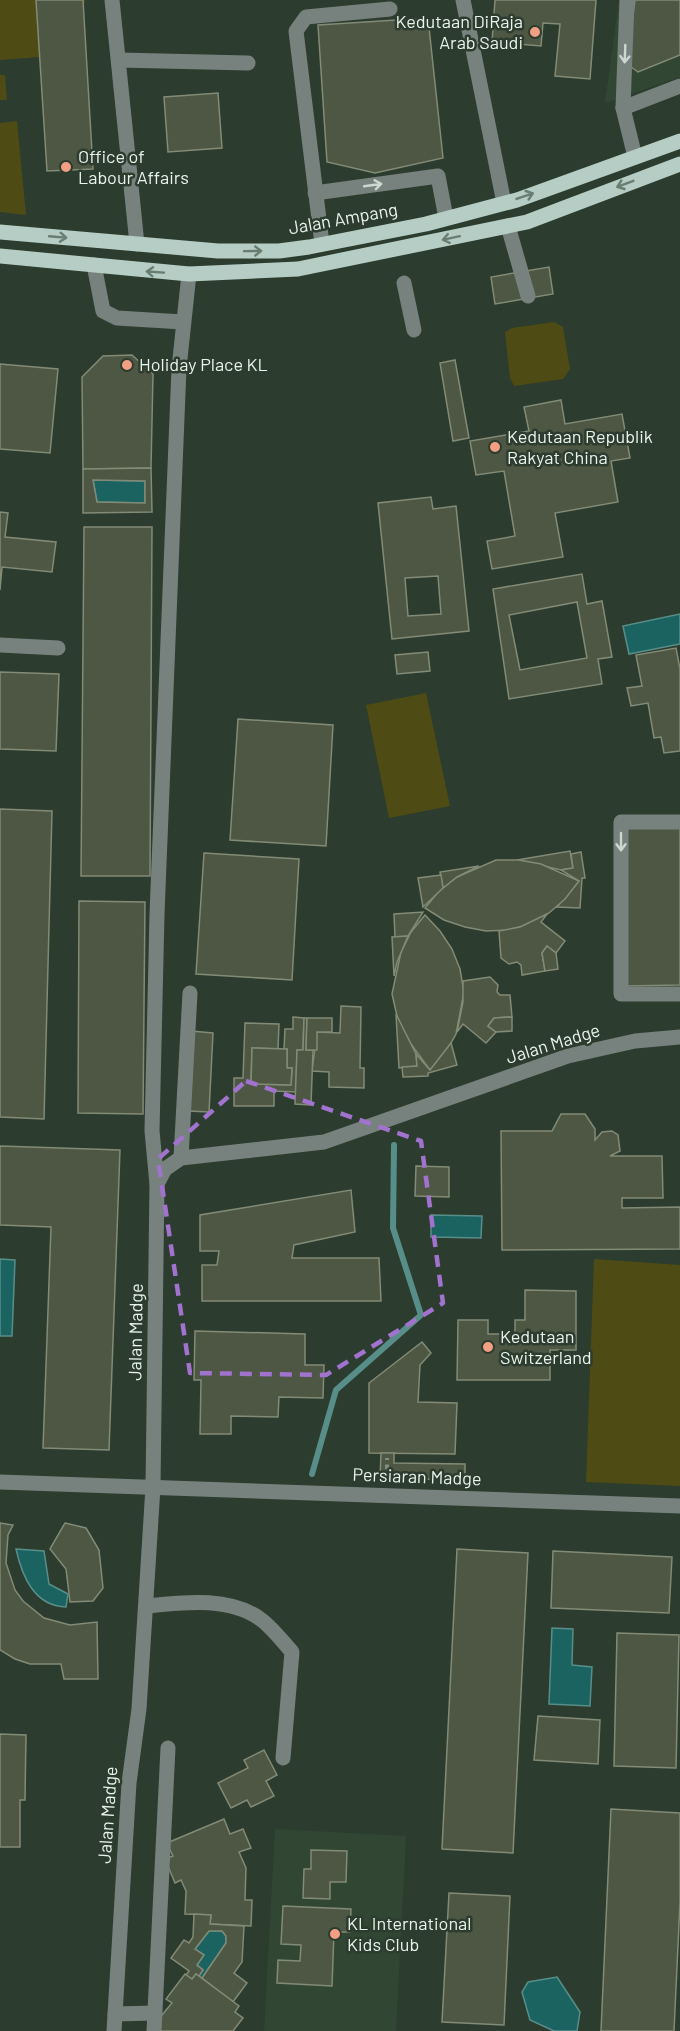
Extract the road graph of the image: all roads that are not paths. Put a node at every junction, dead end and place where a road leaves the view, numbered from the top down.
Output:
1 (112, 0) edge
2 (463, 0) edge
3 (627, 0) edge
4 (390, 9) dead end
5 (119, 60) junction
6 (248, 63) dead end
7 (680, 86) edge
8 (623, 108) junction
9 (680, 141) edge
10 (635, 157) junction
11 (680, 164) edge
12 (315, 193) junction
13 (504, 203) junction
14 (446, 218) junction
15 (508, 226) junction
16 (0, 232) edge
17 (137, 244) junction
18 (322, 244) junction
19 (0, 256) edge
20 (94, 265) junction
21 (189, 274) junction
22 (404, 283) dead end
23 (528, 296) dead end
24 (183, 322) junction
25 (414, 330) dead end
26 (0, 645) edge
27 (58, 648) dead end
28 (680, 822) edge
29 (190, 993) dead end
30 (680, 994) edge
31 (680, 1037) edge
32 (181, 1158) junction
33 (157, 1184) junction
34 (0, 1482) edge
35 (153, 1487) junction
36 (680, 1506) edge
37 (147, 1606) junction
38 (168, 1748) dead end
39 (284, 1758) dead end
40 (154, 2013) junction
41 (115, 2014) junction
42 (114, 2031) edge
43 (154, 2031) edge

1 - 5 street
2 - 13 street
3 -> 8 street
4 - 12 street
5 - 6 street
5 - 17 street
7 - 8 street
8 - 10 street
9 - 10 main road, Jalan Ampang
13 -> 10 main road, Jalan Ampang
11 -> 15 main road
12 -> 14 street
12 - 18 street
13 - 14 main road, Jalan Ampang
14 - 18 main road, Jalan Ampang
15 -> 21 main road
15 - 23 street
16 -> 17 main road, Jalan Ampang
17 -> 18 main road, Jalan Ampang
19 - 20 main road
21 -> 20 main road
20 - 24 street
21 - 24 street, Jalan Madge
22 - 25 street
24 - 33 street, Jalan Madge
26 - 27 street
28 -> 30 street
29 - 32 street
31 - 32 street, Jalan Madge
32 - 33 street
33 - 35 street, Jalan Madge
34 - 35 street, Persiaran Madge
35 - 36 street, Persiaran Madge
35 - 37 street, Jalan Madge
37 - 39 street
37 - 41 street, Jalan Madge
38 - 40 street
40 - 41 street
40 - 43 street
41 - 42 street, Jalan Madge

